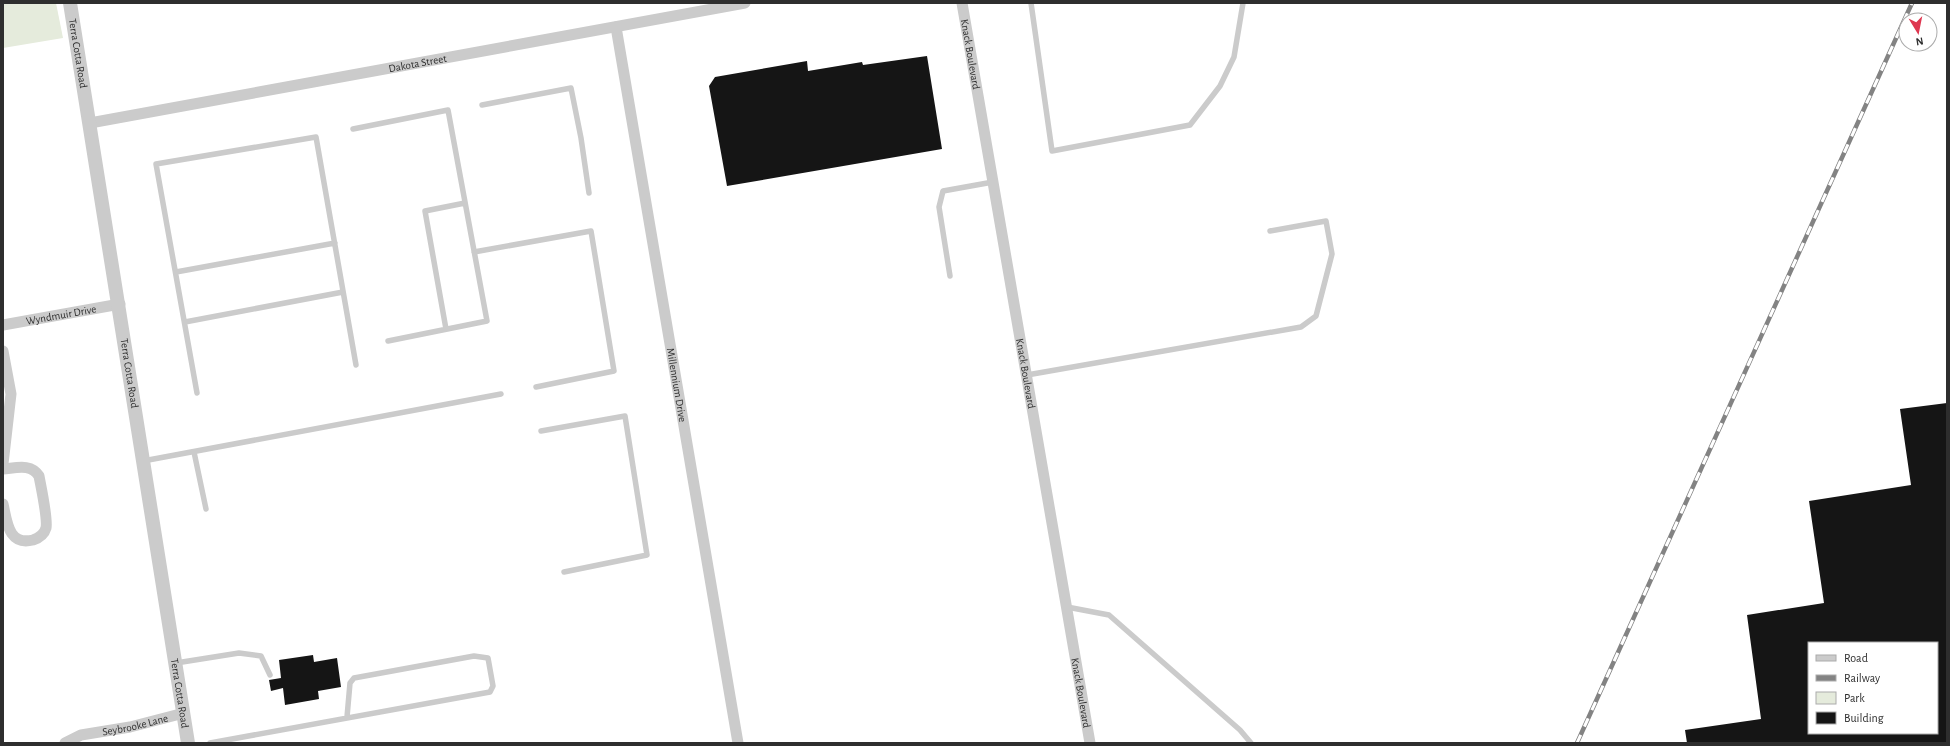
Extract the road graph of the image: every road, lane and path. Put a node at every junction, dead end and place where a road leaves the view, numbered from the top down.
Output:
1 (70, 3) edge
2 (746, 3) edge
3 (962, 3) edge
4 (1031, 3) edge
5 (1243, 3) edge
6 (616, 27) junction
7 (482, 104) dead end
8 (90, 123) junction
9 (353, 129) dead end
10 (993, 182) junction
11 (589, 193) dead end
12 (465, 203) junction
13 (1270, 231) dead end
14 (335, 243) junction
15 (474, 252) junction
16 (176, 272) junction
17 (950, 276) dead end
18 (343, 292) junction
19 (120, 304) junction
20 (185, 322) junction
21 (3, 325) edge
22 (446, 329) junction
23 (388, 341) dead end
24 (3, 351) edge
25 (356, 365) dead end
26 (1027, 375) junction
27 (536, 387) dead end
28 (197, 393) dead end
29 (501, 394) dead end
30 (542, 431) dead end
31 (194, 452) junction
32 (142, 461) junction
33 (3, 464) edge
34 (3, 469) edge
35 (3, 504) edge
36 (206, 509) dead end
37 (564, 572) dead end
38 (1067, 607) junction
39 (175, 663) junction
40 (270, 675) dead end
41 (184, 713) junction
42 (347, 717) junction
43 (65, 743) edge
44 (188, 743) edge
45 (210, 743) edge
46 (738, 743) edge
47 (1090, 743) edge
48 (1250, 743) edge

1 - 8 street, Terra Cotta Road
2 - 6 street, Dakota Street
3 - 10 street, Knack Boulevard
4 - 5 lane
6 - 8 street, Dakota Street
6 - 46 street, Millennium Drive
7 - 11 lane
8 - 19 street, Terra Cotta Road
9 - 12 lane
10 - 17 lane
10 - 26 street, Knack Boulevard
12 - 15 lane
12 - 22 lane
13 - 26 lane
14 - 16 lane
14 - 16 lane
14 - 18 lane
15 - 22 lane
15 - 27 lane
16 - 20 lane
18 - 20 lane
18 - 25 lane
19 - 21 street, Wyndmuir Drive
19 - 32 street, Terra Cotta Road
20 - 28 lane
22 - 23 lane
24 - 33 street
26 - 38 street, Knack Boulevard
29 - 31 lane
30 - 37 lane
31 - 32 lane
31 - 36 lane
32 - 39 street, Terra Cotta Road
34 - 35 street
38 - 47 street, Knack Boulevard
38 - 48 lane
39 - 40 lane
39 - 41 street, Terra Cotta Road
41 - 43 street, Seybrooke Lane
41 - 44 street, Terra Cotta Road
42 - 42 lane
42 - 45 lane

